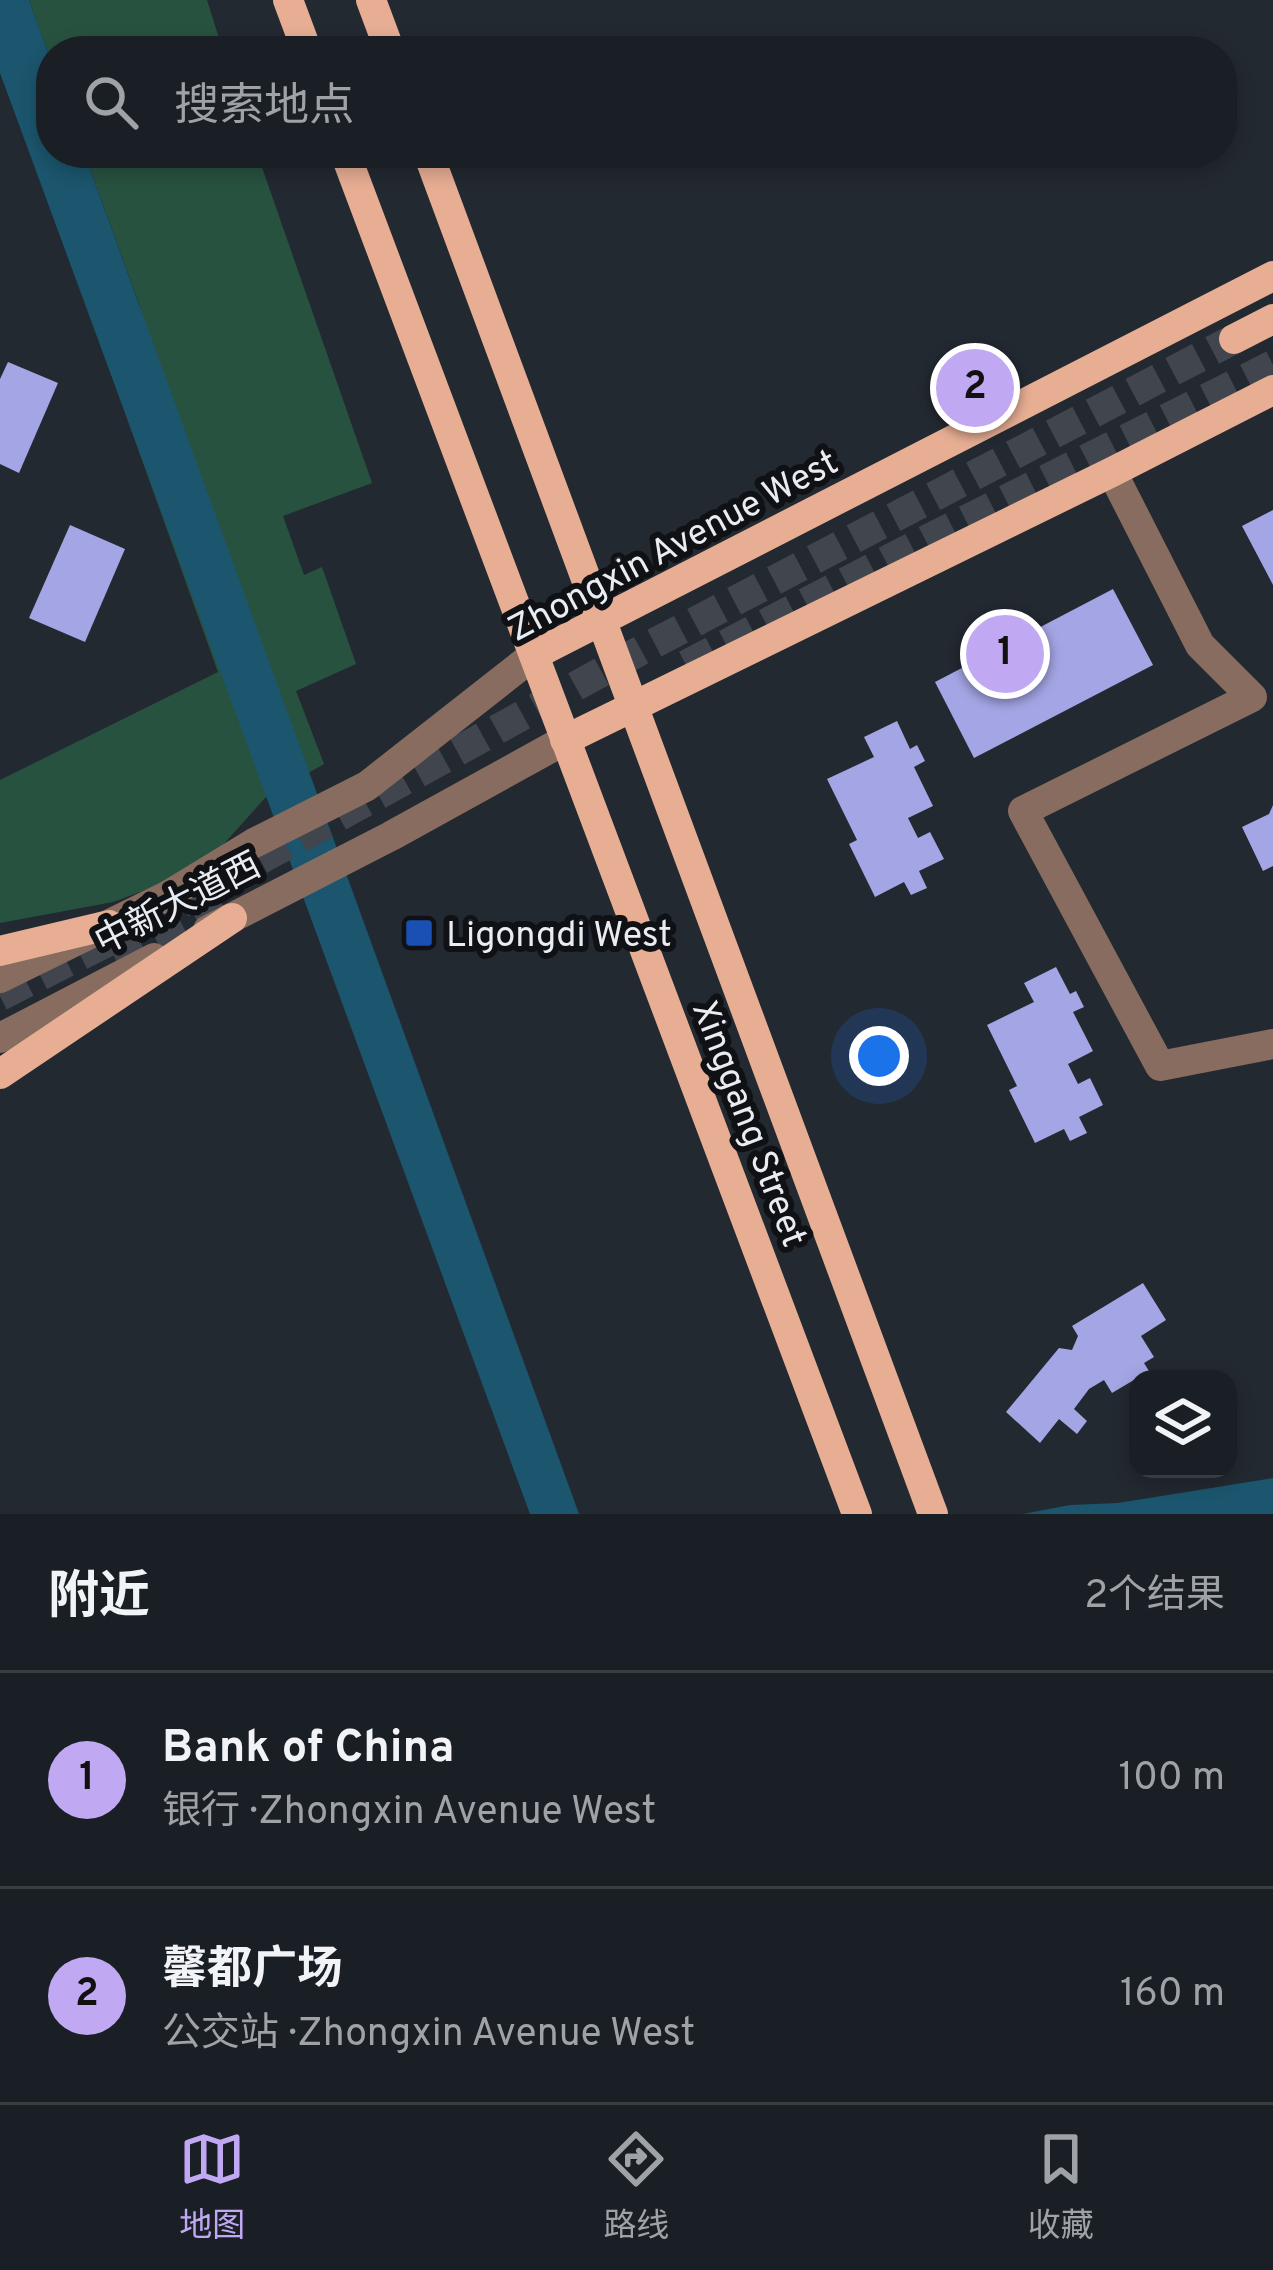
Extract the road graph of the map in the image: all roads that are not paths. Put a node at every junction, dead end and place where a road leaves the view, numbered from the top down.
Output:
1 (288, 0) edge
2 (371, 0) edge
3 (301, 36) edge
4 (384, 36) edge
5 (351, 168) edge
6 (434, 168) edge
7 (1273, 276) edge
8 (1273, 319) edge
9 (1234, 339) tunnel mouth
10 (1273, 390) edge
11 (1112, 472) junction
12 (602, 621) junction
13 (534, 656) junction
14 (633, 708) junction
15 (565, 740) junction
16 (232, 917) junction
17 (109, 925) junction
18 (0, 951) edge
19 (0, 978) edge
20 (0, 1038) edge
21 (1273, 1043) edge
22 (0, 1074) edge
23 (928, 1501) edge
24 (856, 1511) edge

1 - 3 main road
2 - 4 main road
5 - 13 main road, Xinggang Street
6 - 12 main road, Xinggang Street
7 - 12 main road, Zhongxin Avenue West
8 - 9 main road
10 - 11 main road
11 - 14 main road
11 - 21 street
12 - 13 main road, Zhongxin Avenue West
12 - 14 main road, Xinggang Street
13 - 15 main road, Xinggang Street
13 - 17 street, Zhongxin Avenue West
14 - 15 main road
14 - 23 main road, Xinggang Street
15 - 16 street, 中新大道西
15 - 24 main road, Xinggang Street
16 - 20 street, 中新大道西
16 - 22 main road
17 - 18 main road
17 - 19 street, Zhongxin Avenue West

